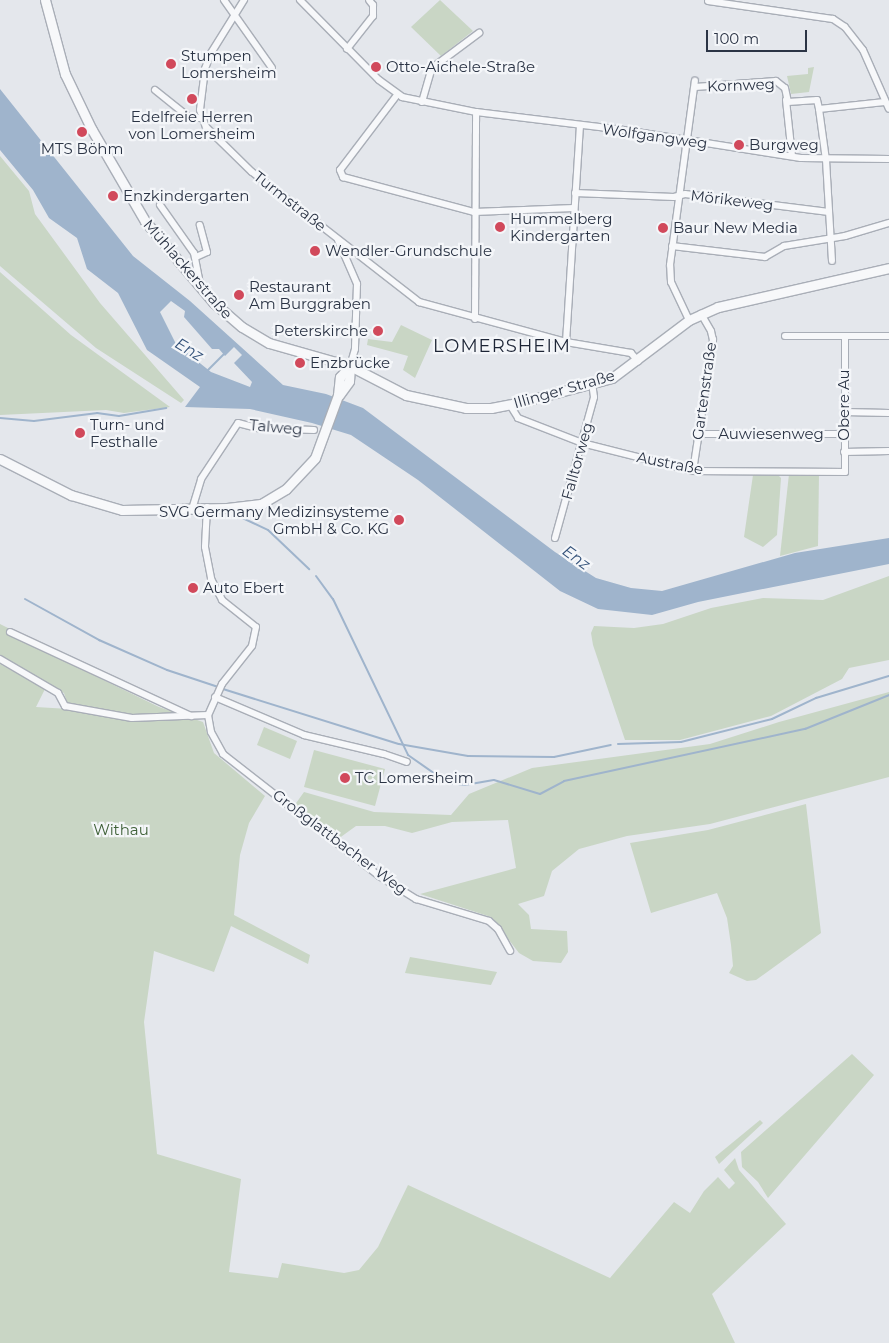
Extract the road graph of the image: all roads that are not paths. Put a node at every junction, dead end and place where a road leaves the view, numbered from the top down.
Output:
1 (45, 0) edge
2 (224, 0) edge
3 (244, 0) edge
4 (300, 0) edge
5 (369, 0) edge
6 (708, 1) edge
7 (233, 12) junction
8 (479, 33) dead end
9 (347, 49) junction
10 (272, 68) dead end
11 (155, 90) dead end
12 (397, 95) junction
13 (786, 100) junction
14 (422, 102) junction
15 (885, 102) junction
16 (818, 109) junction
17 (889, 110) edge
18 (476, 112) junction
19 (202, 118) junction
20 (580, 125) junction
21 (687, 140) junction
22 (792, 156) junction
23 (889, 159) edge
24 (826, 160) junction
25 (575, 193) junction
26 (679, 196) junction
27 (160, 205) dead end
28 (574, 208) junction
29 (474, 212) junction
30 (829, 212) junction
31 (889, 223) edge
32 (200, 225) dead end
33 (338, 238) junction
34 (830, 240) junction
35 (672, 246) junction
36 (196, 257) junction
37 (832, 261) dead end
38 (889, 268) edge
39 (201, 288) junction
40 (701, 314) junction
41 (475, 319) junction
42 (689, 320) junction
43 (785, 336) dead end
44 (889, 336) edge
45 (258, 337) joint
46 (844, 338) junction
47 (566, 342) junction
48 (638, 361) junction
49 (350, 366) junction
50 (592, 383) junction
51 (510, 405) junction
52 (844, 412) junction
53 (889, 413) edge
54 (314, 430) dead end
55 (699, 434) junction
56 (844, 434) junction
57 (582, 443) junction
58 (889, 451) edge
59 (844, 452) junction
60 (0, 459) edge
61 (693, 471) junction
62 (844, 472) joint
63 (193, 506) junction
64 (207, 507) junction
65 (555, 538) dead end
66 (10, 632) dead end
67 (0, 659) edge
68 (216, 694) junction
69 (208, 715) junction
70 (195, 717) junction
71 (406, 762) dead end
72 (510, 951) dead end

1 - 39 street, Mühlackerstraße
2 - 7 street
3 - 7 street
4 - 9 street, Wolfgangweg
5 - 9 street
6 - 15 street
7 - 10 street
7 - 19 street
8 - 14 street
9 - 12 street, Wolfgangweg
11 - 19 street
12 - 14 street, Wolfgangweg
12 - 29 street
13 - 16 street, Kornweg
13 - 21 street, Kornweg
13 - 22 street
14 - 18 street, Wolfgangweg
15 - 16 street
15 - 17 street
16 - 24 street
18 - 20 street, Wolfgangweg
18 - 29 street
19 - 33 street, Turmstraße
20 - 21 street, Wolfgangweg
20 - 25 street
21 - 22 street, Wolfgangweg
21 - 26 street
22 - 24 street, Wolfgangweg
23 - 24 street, Wolfgangweg
24 - 30 street
25 - 26 street, Mörikeweg
25 - 28 street
26 - 30 street, Mörikeweg
26 - 35 street
27 - 36 street
28 - 29 street
28 - 47 street
29 - 41 street
30 - 34 street
31 - 34 street
32 - 36 street
33 - 41 street, Turmstraße
33 - 49 street
34 - 35 street
34 - 37 street
35 - 42 street
36 - 39 street
38 - 40 street, Illinger Straße
39 - 45 street, Mühlackerstraße
40 - 42 street, Illinger Straße
40 - 55 street, Gartenstraße
41 - 47 street, Turmstraße
42 - 48 street, Illinger Straße
43 - 46 street
44 - 46 street
45 - 49 street, Illinger Straße
46 - 52 street, Obere Au
47 - 48 street, Turmstraße
48 - 50 street, Illinger Straße
49 - 51 street, Illinger Straße
49 - 64 street
50 - 51 street, Illinger Straße
50 - 57 street, Falltorweg
51 - 57 street, Austraße
52 - 53 street
52 - 56 street, Obere Au
54 - 63 street, Talweg
55 - 56 street, Auwiesenweg
55 - 61 street, Gartenstraße
56 - 59 street, Obere Au
57 - 61 street, Austraße
57 - 65 street, Falltorweg
58 - 59 street
59 - 62 street, Obere Au
60 - 63 street
61 - 62 street, Austraße
63 - 64 street
64 - 68 street
66 - 70 street
67 - 70 street
68 - 69 street
68 - 71 street
69 - 70 street
69 - 72 street, Großglattbacher Weg

